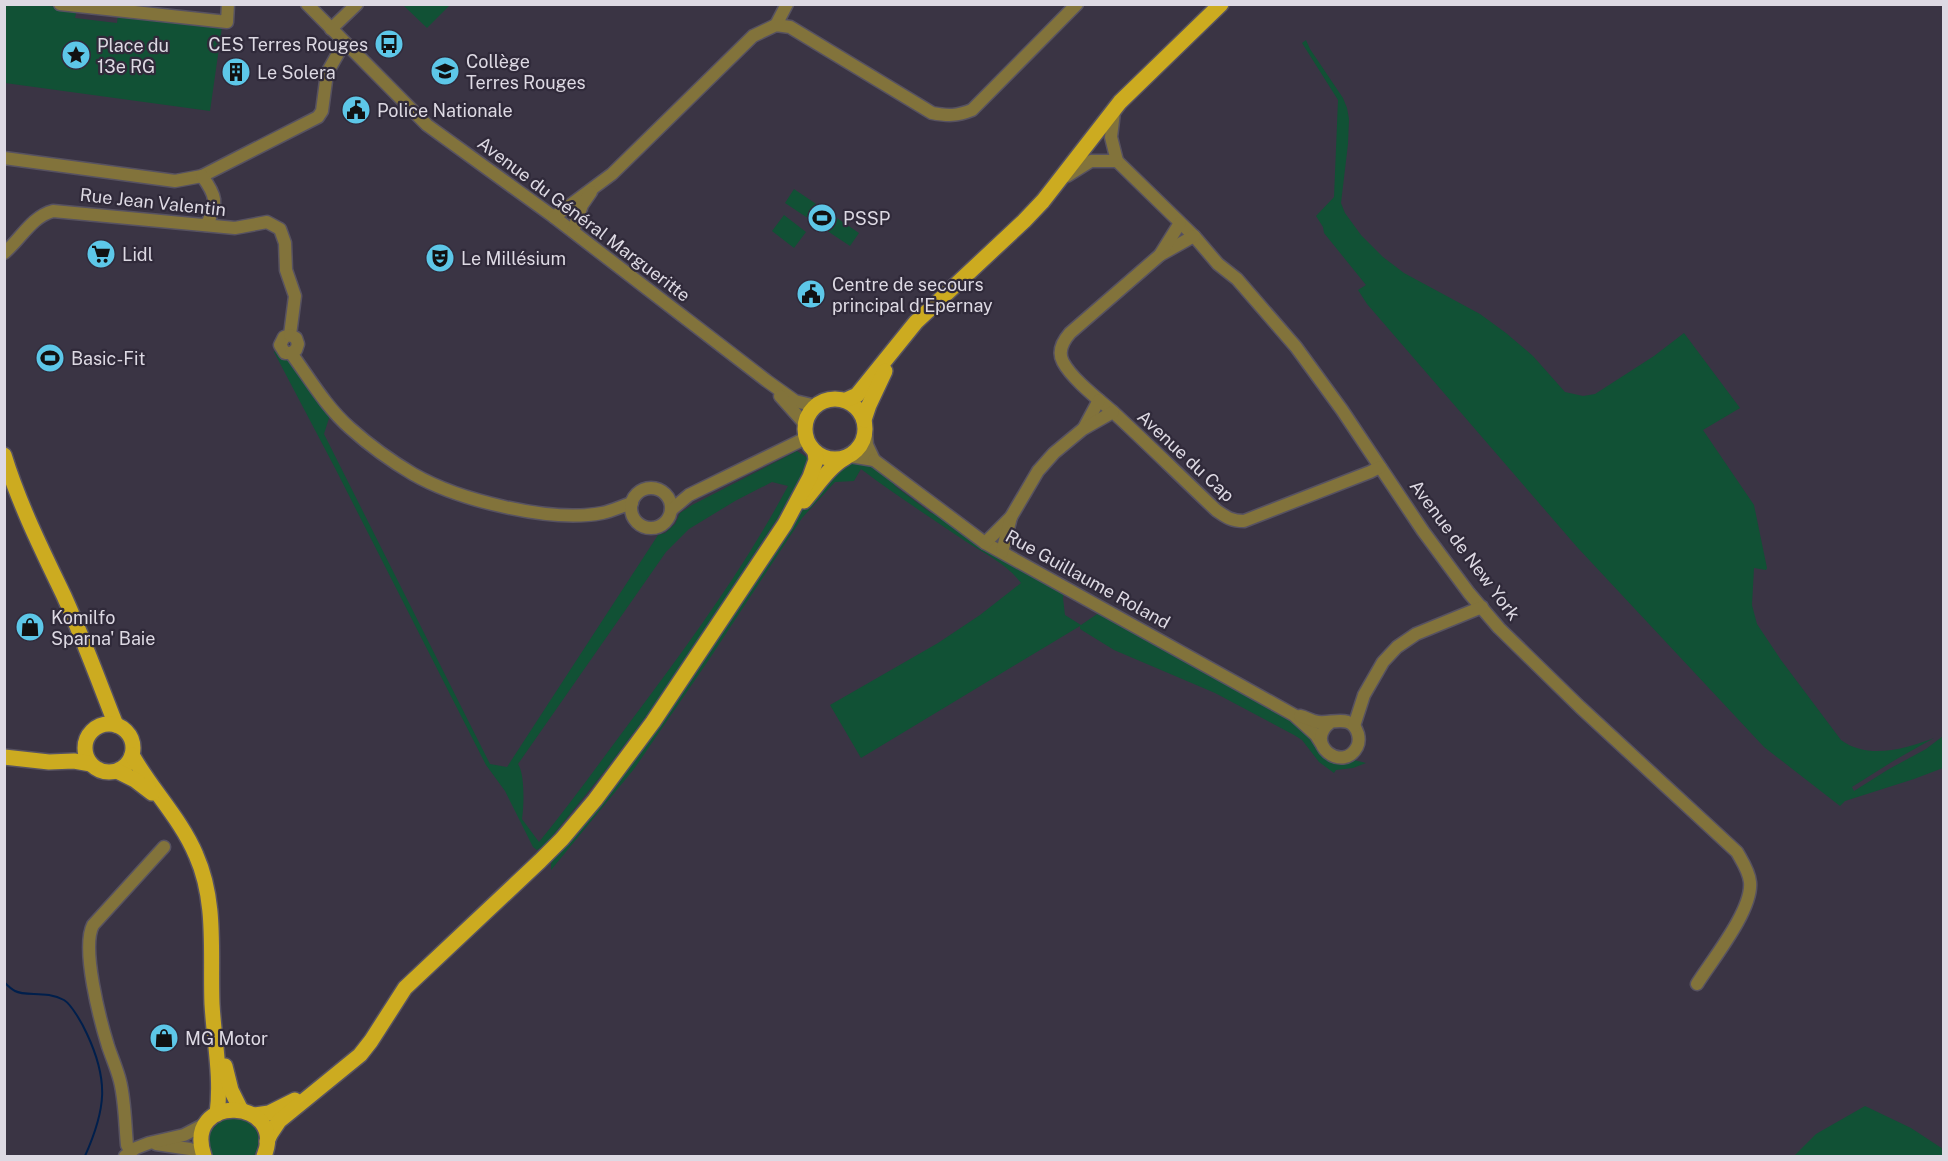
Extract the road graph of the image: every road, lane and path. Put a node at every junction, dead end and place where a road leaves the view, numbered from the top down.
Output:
1 (60, 4) edge
2 (228, 4) edge
3 (307, 4) edge
4 (357, 4) edge
5 (787, 4) edge
6 (1077, 4) edge
7 (1221, 4) edge
8 (100, 7) edge
9 (143, 9) edge
10 (776, 25) junction
11 (331, 29) junction
12 (344, 44) junction
13 (1115, 108) junction
14 (4, 158) edge
15 (1117, 161) junction
16 (202, 176) junction
17 (1058, 183) junction
18 (593, 188) junction
19 (554, 217) junction
20 (1180, 223) junction
21 (206, 225) junction
22 (573, 231) junction
23 (1194, 236) junction
24 (4, 253) edge
25 (1160, 255) junction
26 (894, 351) junction
27 (767, 381) junction
28 (846, 400) junction
29 (1099, 400) junction
30 (816, 406) junction
31 (1113, 412) junction
32 (865, 427) junction
33 (1083, 429) junction
34 (805, 431) junction
35 (815, 452) junction
36 (5, 456) edge
37 (848, 457) junction
38 (874, 460) junction
39 (1380, 467) junction
40 (663, 493) junction
41 (689, 495) junction
42 (632, 503) junction
43 (671, 510) junction
44 (602, 513) junction
45 (1011, 517) junction
46 (636, 521) junction
47 (785, 524) junction
48 (985, 543) junction
49 (1002, 552) junction
50 (1482, 608) junction
51 (91, 658) junction
52 (1364, 695) junction
53 (1294, 715) junction
54 (1334, 721) junction
55 (116, 725) junction
56 (99, 726) junction
57 (1354, 726) junction
58 (85, 743) junction
59 (1321, 743) junction
60 (132, 755) junction
61 (6, 756) edge
62 (29, 759) junction
63 (91, 764) junction
64 (117, 771) junction
65 (163, 802) junction
66 (164, 847) dead end
67 (1697, 984) dead end
68 (214, 1028) junction
69 (331, 1079) junction
70 (247, 1113) junction
71 (212, 1118) junction
72 (149, 1143) junction
73 (268, 1150) edge
74 (128, 1154) edge
75 (203, 1155) edge

1 - 8 street
2 - 9 street
3 - 11 street, Avenue du Général Margueritte
4 - 11 street
5 - 10 street
6 - 10 street
7 - 13 main road
8 - 9 street
10 - 18 street
11 - 12 street, Avenue du Général Margueritte
12 - 16 street
12 - 19 street, Avenue du Général Margueritte
13 - 15 street
13 - 17 main road
14 - 16 street
15 - 17 street
15 - 20 street, Avenue de New York
16 - 21 street
17 - 26 main road
18 - 19 street
18 - 22 street
19 - 22 street, Avenue du Général Margueritte
20 - 23 street, Avenue de New York
20 - 25 street
21 - 24 street, Rue Jean Valentin
21 - 44 street, Rue Jean Valentin
22 - 27 street, Avenue du Général Margueritte
23 - 25 street
23 - 39 street, Avenue de New York
25 - 29 street, Avenue du Cap
26 - 28 main road
26 - 32 main road
27 - 30 street, Avenue du Général Margueritte
27 - 34 street, Avenue du Général Margueritte
28 - 30 main road
28 - 32 main road
29 - 31 street, Avenue du Cap
29 - 33 street
30 - 34 main road
31 - 33 street
31 - 39 street, Avenue du Cap
32 - 37 main road
32 - 38 street
33 - 45 street
34 - 35 main road
34 - 41 street
35 - 37 main road
35 - 47 main road
36 - 51 main road
37 - 38 street
37 - 47 main road
38 - 48 street, Rue Guillaume Roland
39 - 50 street, Avenue de New York
40 - 41 street
40 - 42 street
40 - 43 street
41 - 43 street
42 - 44 street
42 - 46 street
43 - 46 street
44 - 46 street
45 - 48 street
45 - 49 street
47 - 69 main road
48 - 49 street, Rue Guillaume Roland
49 - 53 street, Rue Guillaume Roland
50 - 52 street
50 - 67 street, Avenue de New York
51 - 55 main road
51 - 56 main road
52 - 54 street
52 - 57 street
53 - 54 street, Rue Guillaume Roland
53 - 59 street, Rue Guillaume Roland
54 - 57 street
54 - 59 street
55 - 56 main road
55 - 60 main road
56 - 58 main road
57 - 59 street
58 - 62 main road
58 - 63 main road
60 - 64 main road
60 - 65 main road
61 - 62 main road
62 - 63 main road
63 - 64 main road
64 - 65 main road
65 - 68 main road
66 - 74 street
68 - 70 main road
68 - 71 main road
69 - 70 main road
69 - 73 main road
70 - 71 main road
70 - 73 main road
71 - 72 street
71 - 75 main road
72 - 74 street
72 - 75 street

